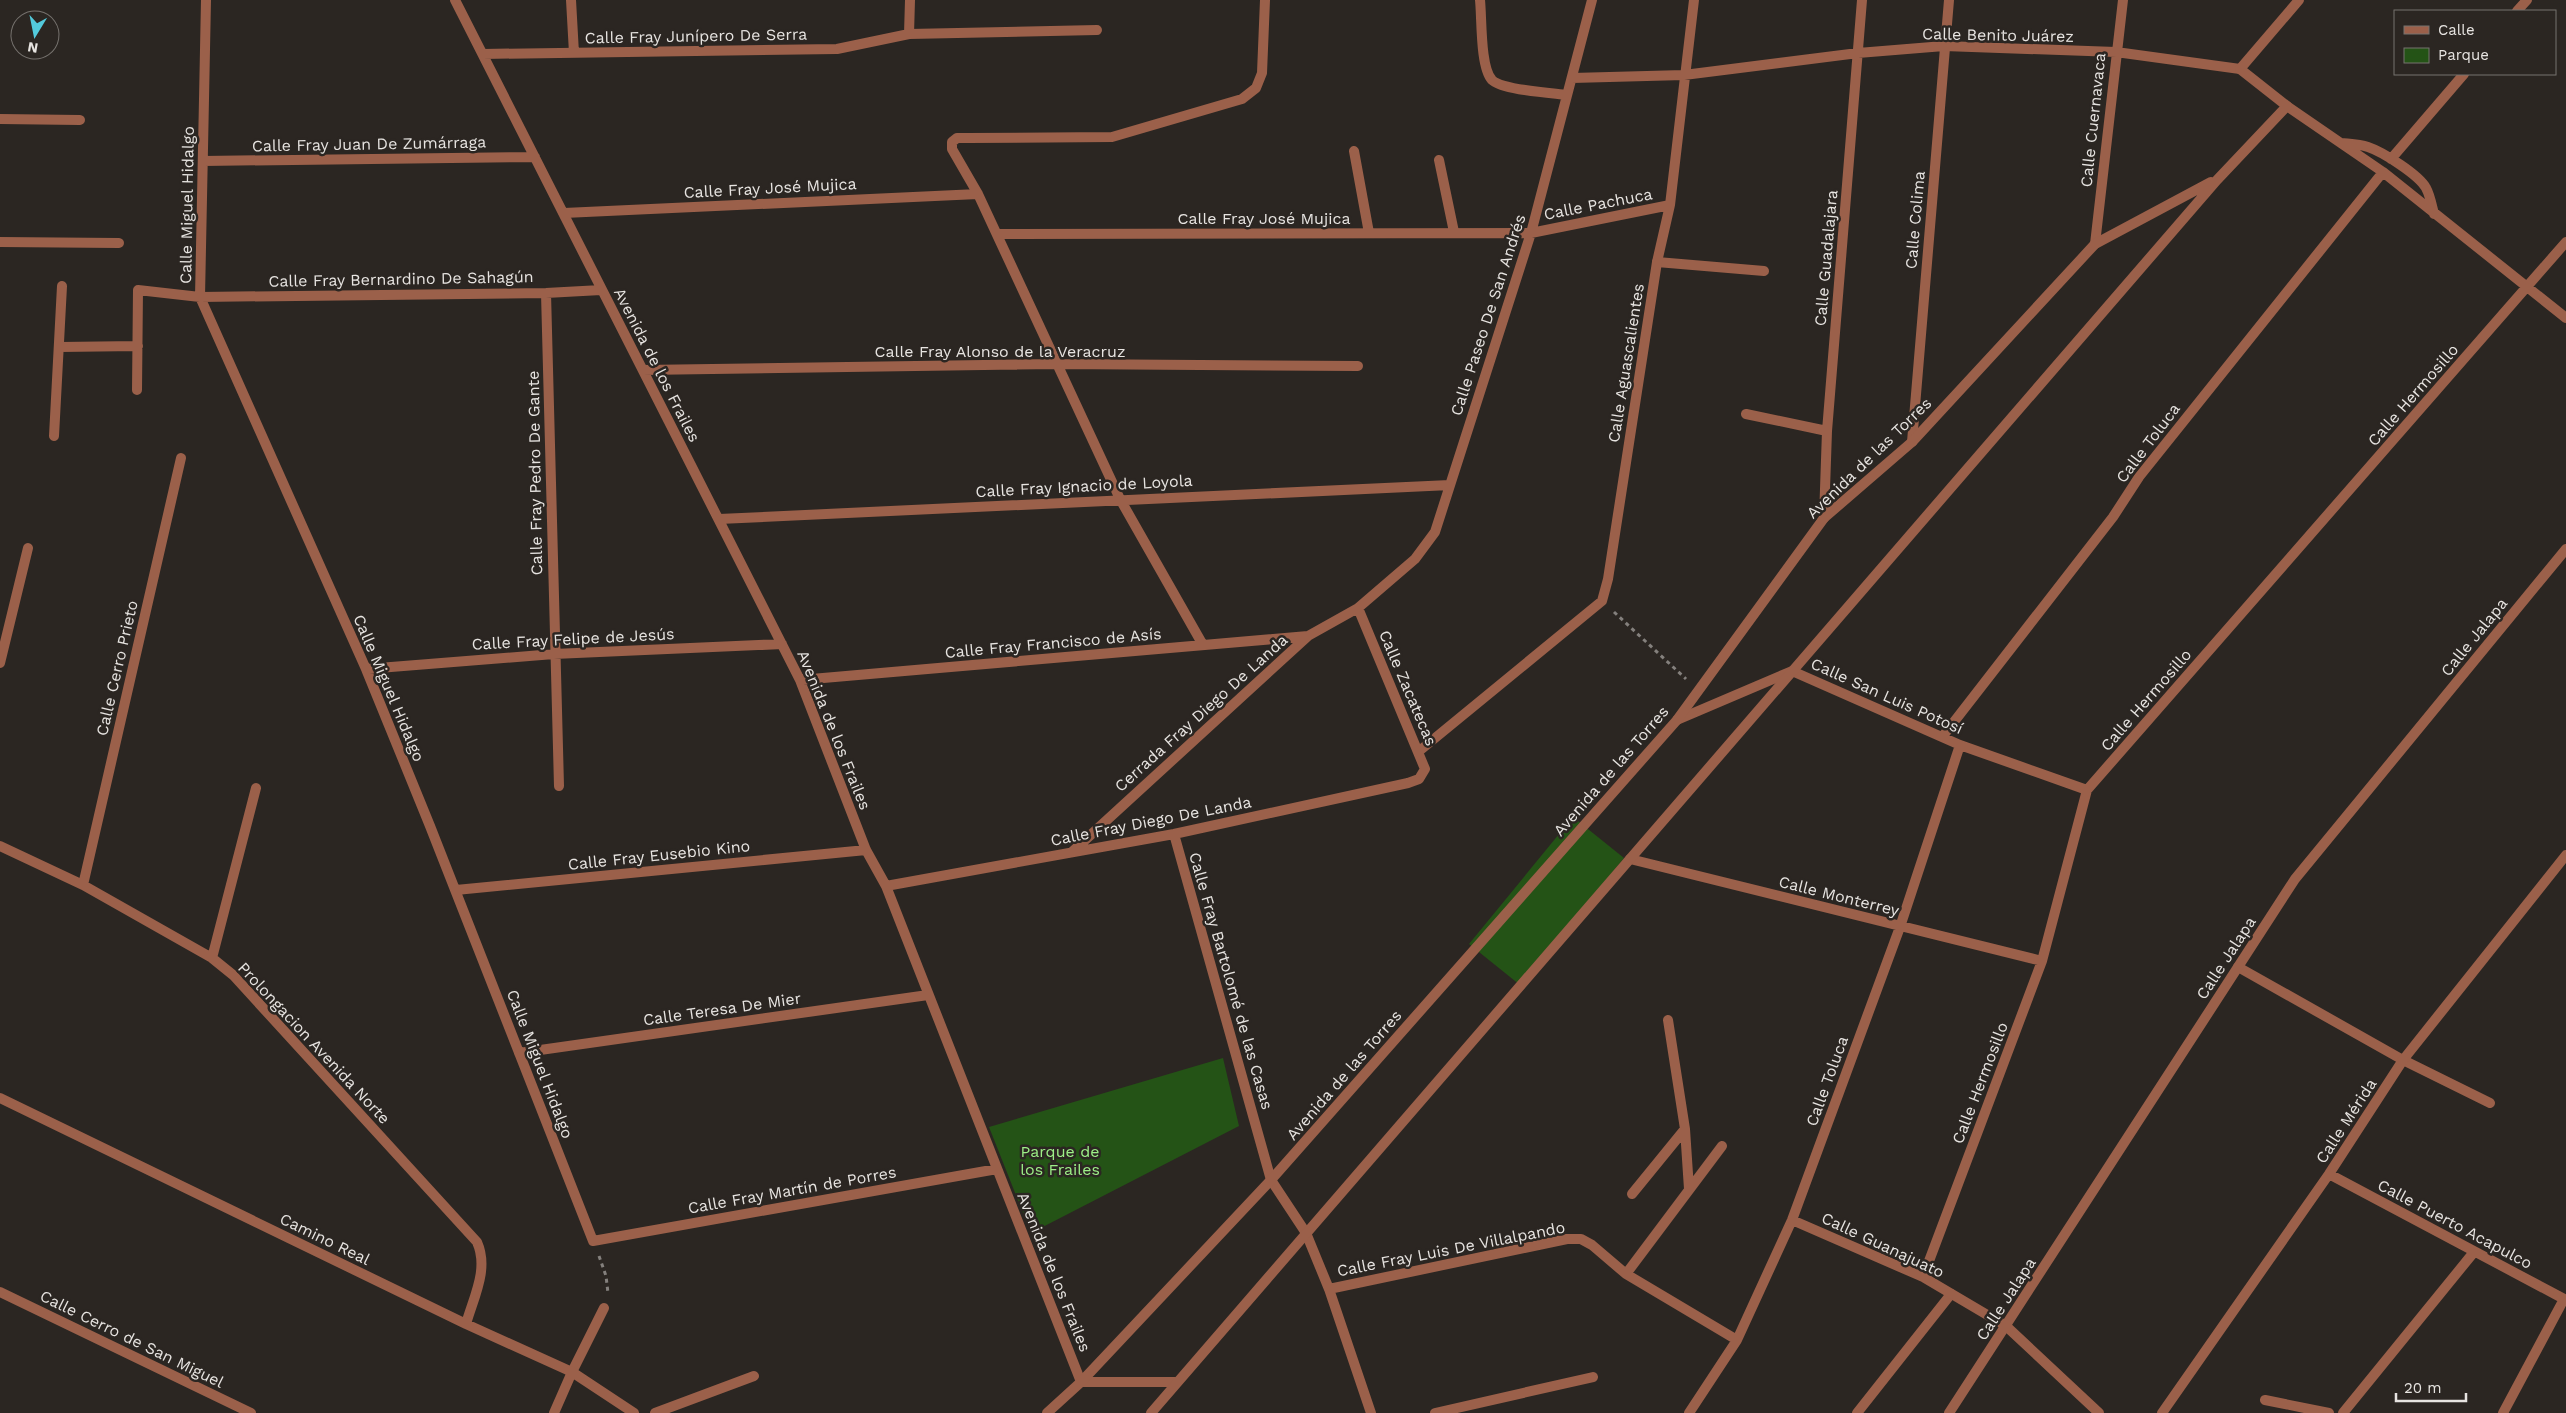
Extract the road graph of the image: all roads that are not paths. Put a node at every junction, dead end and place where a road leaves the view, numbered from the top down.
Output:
1 (206, 0) edge
2 (455, 0) edge
3 (571, 0) edge
4 (910, 0) edge
5 (1265, 0) edge
6 (1480, 0) edge
7 (1592, 0) edge
8 (1694, 0) edge
9 (1862, 0) edge
10 (1949, 0) edge
11 (2123, 0) edge
12 (2299, 0) edge
13 (2527, 0) edge
14 (2518, 10) edge
15 (1097, 30) dead end
16 (909, 34) junction
17 (1944, 46) junction
18 (2116, 52) junction
19 (574, 53) junction
20 (1858, 53) junction
21 (483, 54) junction
22 (2240, 69) junction
23 (1684, 75) junction
24 (2463, 75) edge
25 (1572, 78) junction
26 (1567, 95) junction
27 (2286, 106) junction
28 (0, 119) edge
29 (80, 120) dead end
30 (2340, 143) junction
31 (1354, 151) dead end
32 (535, 157) junction
33 (2391, 159) junction
34 (1438, 160) dead end
35 (203, 162) junction
36 (2383, 172) junction
37 (2216, 180) junction
38 (978, 194) junction
39 (1670, 205) junction
40 (564, 213) junction
41 (2434, 214) junction
42 (1454, 232) junction
43 (1370, 233) junction
44 (1531, 233) junction
45 (997, 234) junction
46 (0, 242) edge
47 (2566, 242) edge
48 (119, 243) dead end
49 (2095, 244) junction
50 (1657, 262) junction
51 (1764, 271) dead end
52 (62, 286) dead end
53 (2526, 288) junction
54 (601, 290) junction
55 (546, 293) junction
56 (200, 297) junction
57 (2566, 318) edge
58 (138, 346) junction
59 (60, 347) junction
60 (1058, 364) junction
61 (1358, 366) dead end
62 (643, 370) junction
63 (137, 390) dead end
64 (1746, 414) dead end
65 (1827, 431) junction
66 (54, 436) dead end
67 (1912, 442) junction
68 (181, 458) dead end
69 (1450, 485) junction
70 (1120, 499) junction
71 (1824, 518) junction
72 (719, 519) junction
73 (28, 548) dead end
74 (2566, 549) edge
75 (1358, 608) junction
76 (1308, 636) junction
77 (782, 644) junction
78 (1203, 645) junction
79 (554, 654) junction
80 (0, 663) edge
81 (366, 669) junction
82 (1792, 671) junction
83 (800, 680) junction
84 (1677, 720) junction
85 (1943, 736) junction
86 (1960, 744) junction
87 (1418, 752) junction
88 (1420, 779) joint
89 (559, 786) dead end
90 (256, 788) dead end
91 (2087, 790) junction
92 (1174, 834) junction
93 (0, 846) edge
94 (866, 850) junction
95 (1072, 852) junction
96 (2566, 854) edge
97 (1630, 859) junction
98 (82, 885) junction
99 (886, 886) junction
100 (456, 890) junction
101 (1900, 927) junction
102 (212, 958) junction
103 (2042, 961) junction
104 (2238, 967) junction
105 (928, 995) junction
106 (1668, 1020) dead end
107 (519, 1053) junction
108 (2403, 1060) junction
109 (0, 1098) edge
110 (2490, 1103) dead end
111 (1685, 1129) junction
112 (1722, 1146) dead end
113 (997, 1168) junction
114 (2329, 1174) junction
115 (1271, 1180) junction
116 (1689, 1189) junction
117 (1632, 1194) dead end
118 (1792, 1220) junction
119 (1306, 1233) junction
120 (593, 1241) joint
121 (2474, 1252) junction
122 (1626, 1274) junction
123 (1923, 1277) junction
124 (1329, 1289) junction
125 (0, 1292) edge
126 (1951, 1294) junction
127 (2565, 1300) edge
128 (604, 1308) road end
129 (466, 1324) junction
130 (2006, 1326) junction
131 (1737, 1340) junction
132 (572, 1372) junction
133 (754, 1376) dead end
134 (1593, 1377) dead end
135 (1081, 1382) junction
136 (1175, 1382) junction
137 (2265, 1400) dead end
138 (251, 1413) edge
139 (554, 1413) edge
140 (634, 1413) edge
141 (655, 1413) edge
142 (1048, 1413) edge
143 (1150, 1413) edge
144 (1371, 1413) edge
145 (1436, 1413) edge
146 (1688, 1413) edge
147 (1857, 1413) edge
148 (1949, 1413) edge
149 (2099, 1413) edge
150 (2162, 1413) edge
151 (2329, 1413) edge
152 (2342, 1413) edge
153 (2503, 1413) edge

1 - 35 street, Calle Miguel Hidalgo
2 - 21 street, Avenida de los Frailes
3 - 19 street
4 - 16 street
5 - 38 street
6 - 26 street
7 - 25 street, Calle Paseo De San Andrés
8 - 23 street, Calle Aguascalientes
9 - 20 street, Calle Guadalajara
10 - 17 street, Calle Colima
11 - 18 street, Calle Cuernavaca
12 - 22 street
13 - 14 street
15 - 16 street, Calle Fray Junípero De Serra
16 - 19 street, Calle Fray Junípero De Serra
17 - 18 street, Calle Benito Juárez
17 - 20 street, Calle Benito Juárez
17 - 67 street, Calle Colima
18 - 22 street, Calle Benito Juárez
18 - 49 street, Calle Cuernavaca
19 - 21 street, Calle Fray Junípero De Serra
20 - 23 street, Calle Benito Juárez
20 - 65 street, Calle Guadalajara
21 - 32 street, Avenida de los Frailes
22 - 27 street
23 - 25 street, Calle Benito Juárez
23 - 39 street, Calle Aguascalientes
24 - 33 street
25 - 26 street, Calle Paseo De San Andrés
26 - 44 street, Calle Paseo De San Andrés
27 - 30 street
27 - 37 street, Avenida de las Torres
28 - 29 street
30 - 33 street
30 - 36 street
31 - 43 street
32 - 35 street, Calle Fray Juan De Zumárraga
32 - 40 street, Avenida de los Frailes
33 - 41 street
34 - 42 street
35 - 56 street, Calle Miguel Hidalgo
36 - 41 street
36 - 85 street, Calle Toluca
37 - 49 street, Avenida de las Torres
37 - 82 street, Avenida de las Torres
38 - 40 street, Calle Fray José Mujica
38 - 45 street
39 - 44 street, Calle Pachuca
39 - 50 street, Calle Aguascalientes
40 - 54 street, Avenida de los Frailes
41 - 53 street
42 - 43 street, Calle Fray José Mujica
42 - 44 street, Calle Fray José Mujica
43 - 45 street, Calle Fray José Mujica
44 - 69 street, Calle Paseo De San Andrés
45 - 60 street
46 - 48 street
47 - 53 street, Calle Hermosillo
49 - 67 street, Avenida de las Torres
50 - 51 street
50 - 87 street, Calle Aguascalientes
52 - 59 street
53 - 57 street
53 - 91 street, Calle Hermosillo
54 - 55 street, Calle Fray Bernardino De Sahagún
54 - 62 street, Avenida de los Frailes
55 - 56 street, Calle Fray Bernardino De Sahagún
55 - 79 street, Calle Fray Pedro De Gante
56 - 58 street, Calle Fray Bernardino De Sahagún
56 - 81 street, Calle Miguel Hidalgo
58 - 59 street
58 - 63 street
59 - 66 street
60 - 61 street, Calle Fray Alonso de la Veracruz
60 - 62 street, Calle Fray Alonso de la Veracruz
60 - 70 street
62 - 72 street, Avenida de los Frailes
64 - 65 street
65 - 71 street, Calle Guadalajara
67 - 71 street, Avenida de las Torres
68 - 98 street, Calle Cerro Prieto
69 - 70 street, Calle Fray Ignacio de Loyola
69 - 75 street, Calle Paseo De San Andrés
70 - 72 street, Calle Fray Ignacio de Loyola
70 - 78 street
71 - 84 street, Avenida de las Torres
72 - 77 street, Avenida de los Frailes
73 - 80 street
74 - 104 street, Calle Jalapa
75 - 76 street, Cerrada Fray Diego De Landa
75 - 87 street, Calle Zacatecas
76 - 78 street, Calle Fray Francisco de Asís
76 - 95 street, Cerrada Fray Diego De Landa
77 - 79 street, Calle Fray Felipe de Jesús
77 - 83 street, Avenida de los Frailes
78 - 83 street, Calle Fray Francisco de Asís
79 - 81 street, Calle Fray Felipe de Jesús
79 - 89 street, Calle Fray Pedro De Gante
81 - 100 street, Calle Miguel Hidalgo
82 - 84 street, Calle San Luis Potosí
82 - 85 street, Calle San Luis Potosí
82 - 97 street, Avenida de las Torres
83 - 94 street, Avenida de los Frailes
84 - 115 street, Avenida de las Torres
85 - 86 street, Calle San Luis Potosí
86 - 91 street, Calle San Luis Potosí
86 - 101 street, Calle Toluca
87 - 88 street, Calle Zacatecas
88 - 92 street, Calle Fray Diego De Landa
90 - 102 street
91 - 103 street, Calle Hermosillo
92 - 95 street, Calle Fray Diego De Landa
92 - 115 street, Calle Fray Bartolomé de las Casas
93 - 98 street, Prolongacion Avenida Norte
94 - 99 street, Avenida de los Frailes
94 - 100 street, Calle Fray Eusebio Kino
95 - 99 street, Calle Fray Diego De Landa
96 - 108 street, Calle Mérida
97 - 101 street, Calle Monterrey
97 - 119 street, Avenida de las Torres
98 - 102 street, Prolongacion Avenida Norte
99 - 105 street, Avenida de los Frailes
100 - 107 street, Calle Miguel Hidalgo
101 - 103 street, Calle Monterrey
101 - 118 street, Calle Toluca
102 - 129 street, Prolongacion Avenida Norte
103 - 123 street, Calle Hermosillo
104 - 108 street
104 - 130 street, Calle Jalapa
105 - 107 street, Calle Teresa De Mier
105 - 113 street, Avenida de los Frailes
106 - 111 street
107 - 120 street, Calle Miguel Hidalgo
108 - 110 street
108 - 114 street, Calle Mérida
109 - 129 street, Camino Real
111 - 116 street
111 - 117 street
112 - 116 street
113 - 120 street, Calle Fray Martín de Porres
113 - 135 street, Avenida de los Frailes
114 - 121 street, Calle Puerto Acapulco
114 - 150 street, Calle Mérida
115 - 119 street, Calle Fray Bartolomé de las Casas
115 - 135 street, Avenida de las Torres
116 - 122 street
118 - 123 street, Calle Guanajuato
118 - 131 street, Calle Toluca
119 - 124 street, Calle Fray Bartolomé de las Casas
119 - 136 street, Avenida de las Torres
121 - 127 street, Calle Puerto Acapulco
121 - 152 street
122 - 124 street, Calle Fray Luis De Villalpando
122 - 131 street, Calle Fray Luis De Villalpando
123 - 126 street, Calle Guanajuato
124 - 144 street, Calle Fray Bartolomé de las Casas
125 - 138 street, Calle Cerro de San Miguel
126 - 130 street, Calle Guanajuato
126 - 147 street
127 - 153 street
128 - 132 street
129 - 132 street, Camino Real
130 - 148 street, Calle Jalapa
130 - 149 street, Calle Guanajuato
131 - 146 street, Calle Toluca
132 - 139 street
132 - 140 street, Camino Real
133 - 141 street
134 - 145 street
135 - 136 street
135 - 142 street, Avenida de las Torres
136 - 143 street, Avenida de las Torres
137 - 151 street

